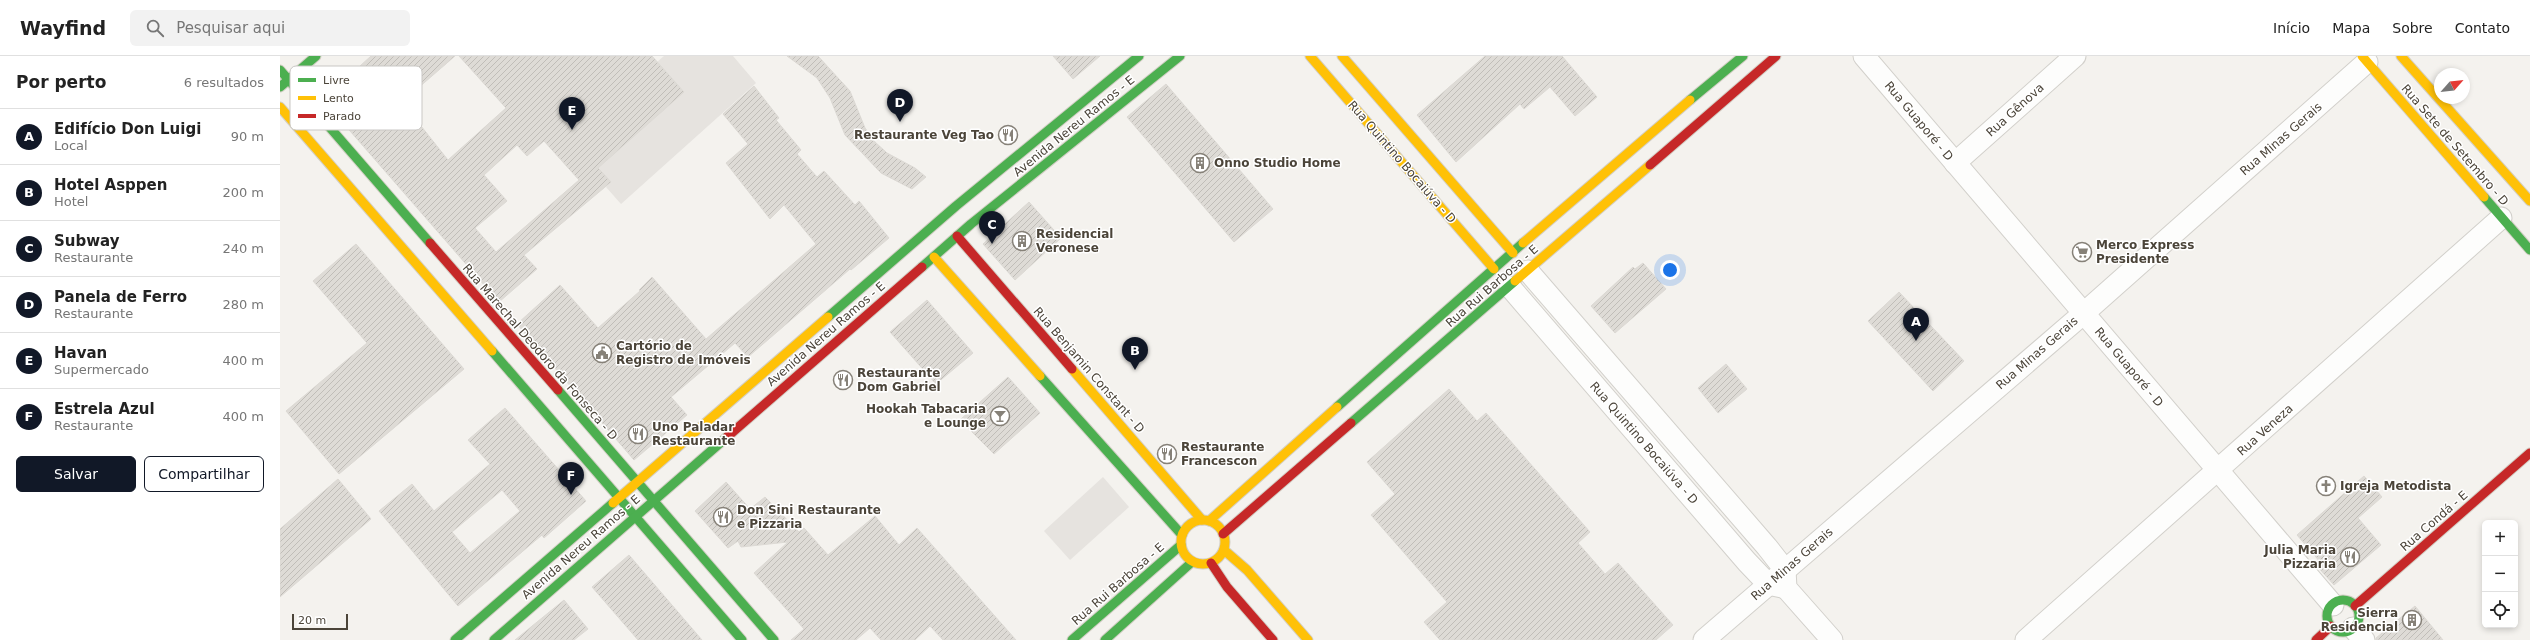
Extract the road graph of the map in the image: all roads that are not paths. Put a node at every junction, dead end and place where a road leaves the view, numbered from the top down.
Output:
1 (316, 56) edge
2 (1139, 56) edge
3 (1180, 56) edge
4 (1310, 56) edge
5 (1342, 56) edge
6 (1744, 56) edge
7 (1776, 56) edge
8 (1864, 56) edge
9 (2075, 56) edge
10 (2401, 56) edge
11 (2365, 59) edge
12 (304, 66) edge
13 (280, 70) edge
14 (288, 80) junction
15 (290, 82) edge
16 (280, 87) edge
17 (280, 107) edge
18 (290, 119) edge
19 (300, 130) edge
20 (332, 130) edge
21 (1955, 163) junction
22 (2529, 197) edge
23 (2502, 218) junction
24 (957, 236) junction
25 (2530, 250) edge
26 (1513, 253) junction
27 (934, 257) junction
28 (1494, 269) junction
29 (1528, 271) junction
30 (1510, 287) junction
31 (2084, 313) junction
32 (2530, 453) edge
33 (2218, 472) junction
34 (1704, 473) junction
35 (638, 482) junction
36 (1685, 490) junction
37 (619, 498) junction
38 (653, 500) junction
39 (635, 516) junction
40 (1206, 520) junction
41 (1224, 534) junction
42 (1182, 535) junction
43 (1181, 545) junction
44 (1224, 550) junction
45 (1192, 562) junction
46 (1210, 563) junction
47 (1780, 581) junction
48 (2333, 605) junction
49 (2355, 606) junction
50 (2331, 626) junction
51 (2358, 634) edge
52 (455, 640) edge
53 (494, 640) edge
54 (742, 640) edge
55 (774, 640) edge
56 (1072, 640) edge
57 (1105, 640) edge
58 (1273, 640) edge
59 (1308, 640) edge
60 (1704, 640) edge
61 (1832, 640) edge
62 (2026, 640) edge
63 (2316, 640) edge

1 - 12 street
2 - 35 street, Avenida Nereu Ramos - E
3 - 24 street, Avenida Nereu Ramos - E
4 - 28 street, Rua Quintino Bocaiúva - D
5 - 26 street, Rua Quintino Bocaiúva - D
6 - 26 street, Rua Rui Barbosa - E
7 - 29 street, Rua Rui Barbosa - E
8 - 21 street, Rua Guaporé - D
9 - 21 street, Rua Gênova
10 - 22 street, Rua Sete de Setembro - D
11 - 23 street, Rua Sete de Setembro - D
11 - 31 street, Rua Minas Gerais
13 - 14 street, Rua Marechal Deodoro da Fonseca - D
14 - 15 street, Rua Marechal Deodoro da Fonseca - D
14 - 16 street
17 - 18 street
19 - 37 street
20 - 35 street, Rua Marechal Deodoro da Fonseca - D
21 - 31 street, Rua Guaporé - D
23 - 25 street, Rua Sete de Setembro - D
23 - 33 street, Rua Veneza
24 - 27 street, Avenida Nereu Ramos - E
24 - 40 street, Rua Benjamin Constant - D
26 - 28 street, Rua Rui Barbosa - E
27 - 38 street, Avenida Nereu Ramos - E
27 - 42 street
28 - 40 street, Rua Rui Barbosa - E
29 - 30 street, Rua Rui Barbosa - E
29 - 34 street, Rua Quintino Bocaiúva - D
30 - 36 street, Rua Quintino Bocaiúva - D
30 - 41 street, Rua Rui Barbosa - E
31 - 33 street, Rua Guaporé - D
31 - 47 street, Rua Minas Gerais
32 - 49 street, Rua Condá - E
33 - 48 street, Rua Guaporé - D
33 - 62 street, Rua Veneza
34 - 36 street
34 - 47 street, Rua Quintino Bocaiúva - D
35 - 37 street, Avenida Nereu Ramos - E
35 - 38 street, Rua Marechal Deodoro da Fonseca - D
36 - 47 street, Rua Quintino Bocaiúva - D
37 - 39 street
37 - 52 street, Avenida Nereu Ramos - E
38 - 39 street, Avenida Nereu Ramos - E
38 - 55 street, Rua Marechal Deodoro da Fonseca - D
39 - 53 street, Avenida Nereu Ramos - E
39 - 54 street
40 - 41 street
40 - 42 street
41 - 44 street
42 - 43 street
43 - 45 street
43 - 56 street, Rua Rui Barbosa - E
44 - 46 street
44 - 59 street
45 - 46 street
45 - 57 street
46 - 58 street
47 - 60 street, Rua Minas Gerais
47 - 61 street, Rua Quintino Bocaiúva - D
48 - 49 street
48 - 50 street
49 - 51 street
50 - 51 street
50 - 63 street

